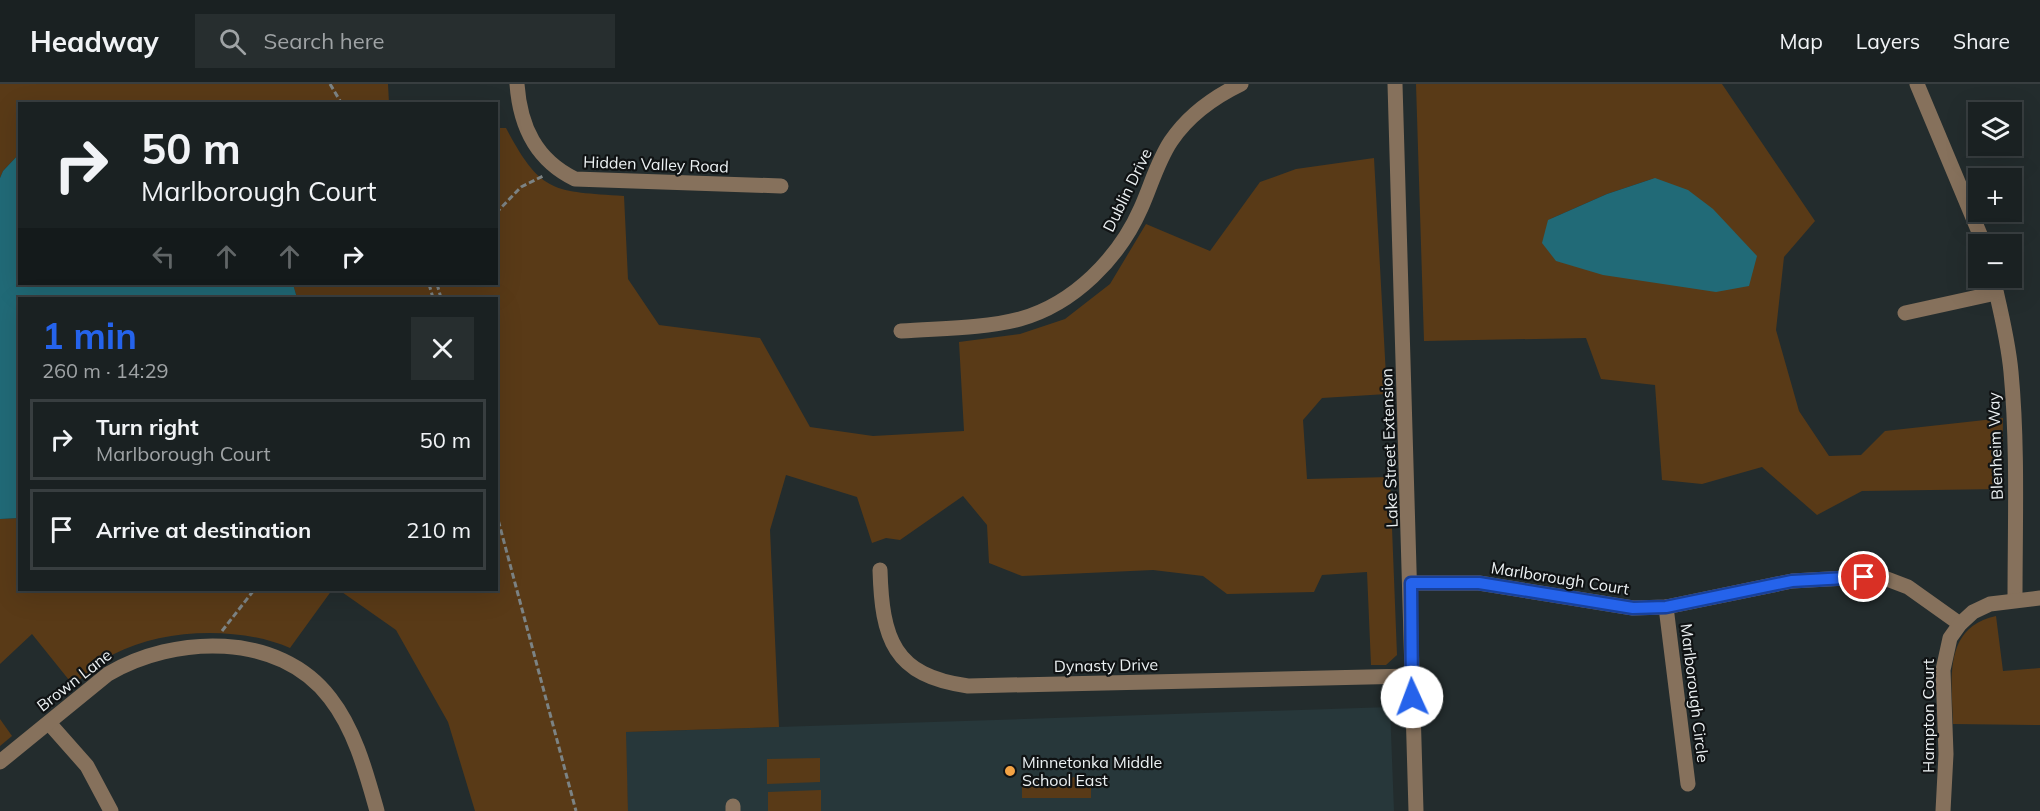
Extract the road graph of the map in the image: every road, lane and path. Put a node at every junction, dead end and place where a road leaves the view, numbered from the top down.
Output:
1 (330, 84) edge
2 (517, 84) edge
3 (1240, 84) edge
4 (1395, 84) edge
5 (1917, 84) edge
6 (341, 102) edge
7 (559, 171) junction
8 (782, 186) dead end
9 (498, 211) edge
10 (1980, 234) edge
11 (1995, 288) edge
12 (1996, 293) junction
13 (1905, 313) dead end
14 (901, 331) dead end
15 (498, 519) edge
16 (880, 570) dead end
17 (1411, 583) junction
18 (253, 591) edge
19 (2040, 598) edge
20 (2016, 600) junction
21 (1666, 607) junction
22 (1960, 624) junction
23 (213, 645) junction
24 (1411, 676) junction
25 (49, 723) junction
26 (0, 762) edge
27 (1688, 783) dead end
28 (111, 811) edge
29 (377, 811) edge
30 (576, 811) edge
31 (1416, 811) edge
32 (1943, 811) edge

1 - 6 path
2 - 7 street, Hidden Valley Road
3 - 14 street, Dublin Drive
4 - 17 street, Lake Street Extension
5 - 10 street
7 - 8 street, Hidden Valley Road
7 - 9 path
11 - 12 street, Blenheim Way
12 - 13 street
12 - 20 street, Blenheim Way
15 - 30 path
16 - 24 street, Dynasty Drive
17 - 21 street, Marlborough Court
17 - 24 street, Lake Street Extension
18 - 23 path
19 - 20 street
20 - 22 street
21 - 22 street, Marlborough Court
21 - 27 street, Marlborough Circle
22 - 32 street, Hampton Court
23 - 25 street, Brown Lane
23 - 29 street, Brown Lane
24 - 31 street, Lake Street Extension
25 - 26 street, Brown Lane
25 - 28 street

